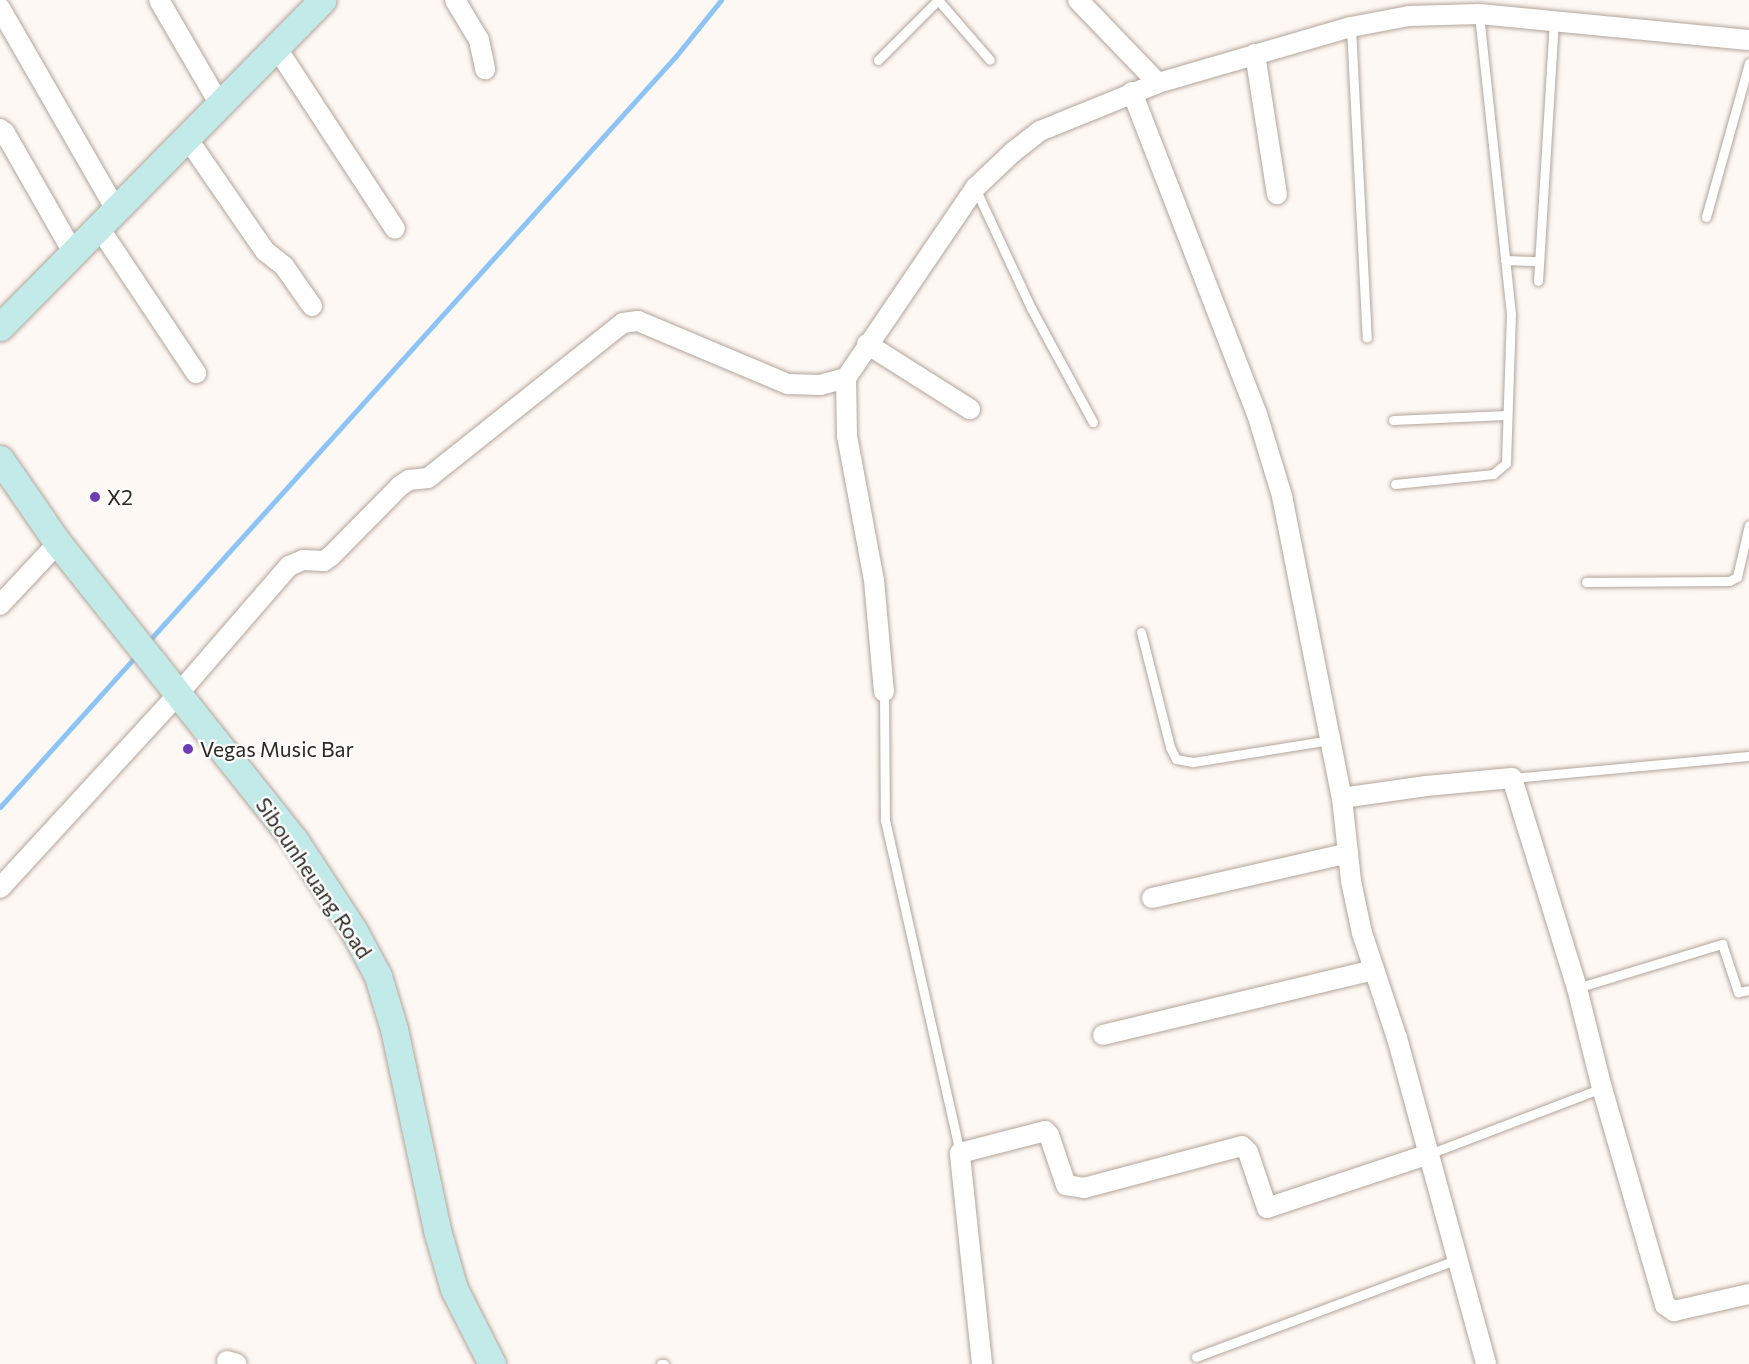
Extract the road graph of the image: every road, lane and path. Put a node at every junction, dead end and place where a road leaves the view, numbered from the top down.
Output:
1 (159, 0) edge
2 (322, 0) edge
3 (455, 0) edge
4 (1078, 0) edge
5 (0, 8) edge
6 (1479, 14) junction
7 (1554, 22) junction
8 (1351, 27) junction
9 (1749, 40) edge
10 (276, 47) junction
11 (1255, 54) junction
12 (878, 60) dead end
13 (990, 60) dead end
14 (1749, 63) edge
15 (485, 69) dead end
16 (1158, 83) junction
17 (1132, 92) junction
18 (220, 105) junction
19 (0, 129) edge
20 (187, 138) junction
21 (975, 188) junction
22 (1277, 194) dead end
23 (107, 217) junction
24 (1706, 217) dead end
25 (395, 229) dead end
26 (73, 252) junction
27 (1505, 260) junction
28 (1539, 261) junction
29 (1538, 281) dead end
30 (312, 306) dead end
31 (0, 327) edge
32 (1367, 338) dead end
33 (867, 344) junction
34 (196, 373) dead end
35 (846, 378) junction
36 (970, 409) dead end
37 (1506, 415) junction
38 (1393, 420) dead end
39 (1093, 422) dead end
40 (0, 459) edge
41 (1395, 484) dead end
42 (1749, 525) edge
43 (58, 543) junction
44 (1586, 582) dead end
45 (0, 605) edge
46 (1141, 632) dead end
47 (173, 687) junction
48 (884, 692) joint
49 (1331, 740) junction
50 (1749, 756) edge
51 (1512, 778) junction
52 (1342, 798) junction
53 (1348, 853) junction
54 (0, 888) edge
55 (1152, 898) dead end
56 (1374, 970) junction
57 (1577, 988) junction
58 (1749, 990) edge
59 (1103, 1035) dead end
60 (1602, 1088) junction
61 (960, 1153) junction
62 (1429, 1154) junction
63 (1458, 1258) junction
64 (1749, 1294) edge
65 (1196, 1357) dead end
66 (492, 1364) edge
67 (982, 1364) edge
68 (1486, 1364) edge

1 - 18 street
2 - 10 street
3 - 15 street
4 - 16 street
5 - 23 street
6 - 7 street
6 - 8 street
6 - 27 lane
7 - 9 street
7 - 28 lane
8 - 11 street
8 - 32 lane
10 - 18 street
10 - 25 street
11 - 16 street
11 - 22 street
12 - 13 lane
14 - 24 lane
16 - 17 street
17 - 21 street
17 - 49 street
18 - 20 street
19 - 26 street
20 - 23 street
20 - 30 street
21 - 33 street
21 - 39 lane
23 - 26 street
23 - 34 street
26 - 31 street
27 - 28 lane
27 - 37 lane
28 - 29 lane
33 - 35 street
33 - 36 street
35 - 47 street
35 - 48 street
37 - 38 lane
37 - 41 lane
40 - 43 street, Sibounheuang Road
42 - 44 lane
43 - 45 street
43 - 47 street, Sibounheuang Road
46 - 49 lane
47 - 54 street
47 - 66 street, Sibounheuang Road
48 - 61 lane
49 - 52 street
50 - 51 lane
51 - 52 street
51 - 57 street
52 - 53 street
53 - 55 street
53 - 56 street
56 - 59 street
56 - 62 street
57 - 58 lane
57 - 60 street
60 - 62 lane
60 - 64 street
61 - 62 street
61 - 67 street
62 - 63 street
63 - 65 lane
63 - 68 street

